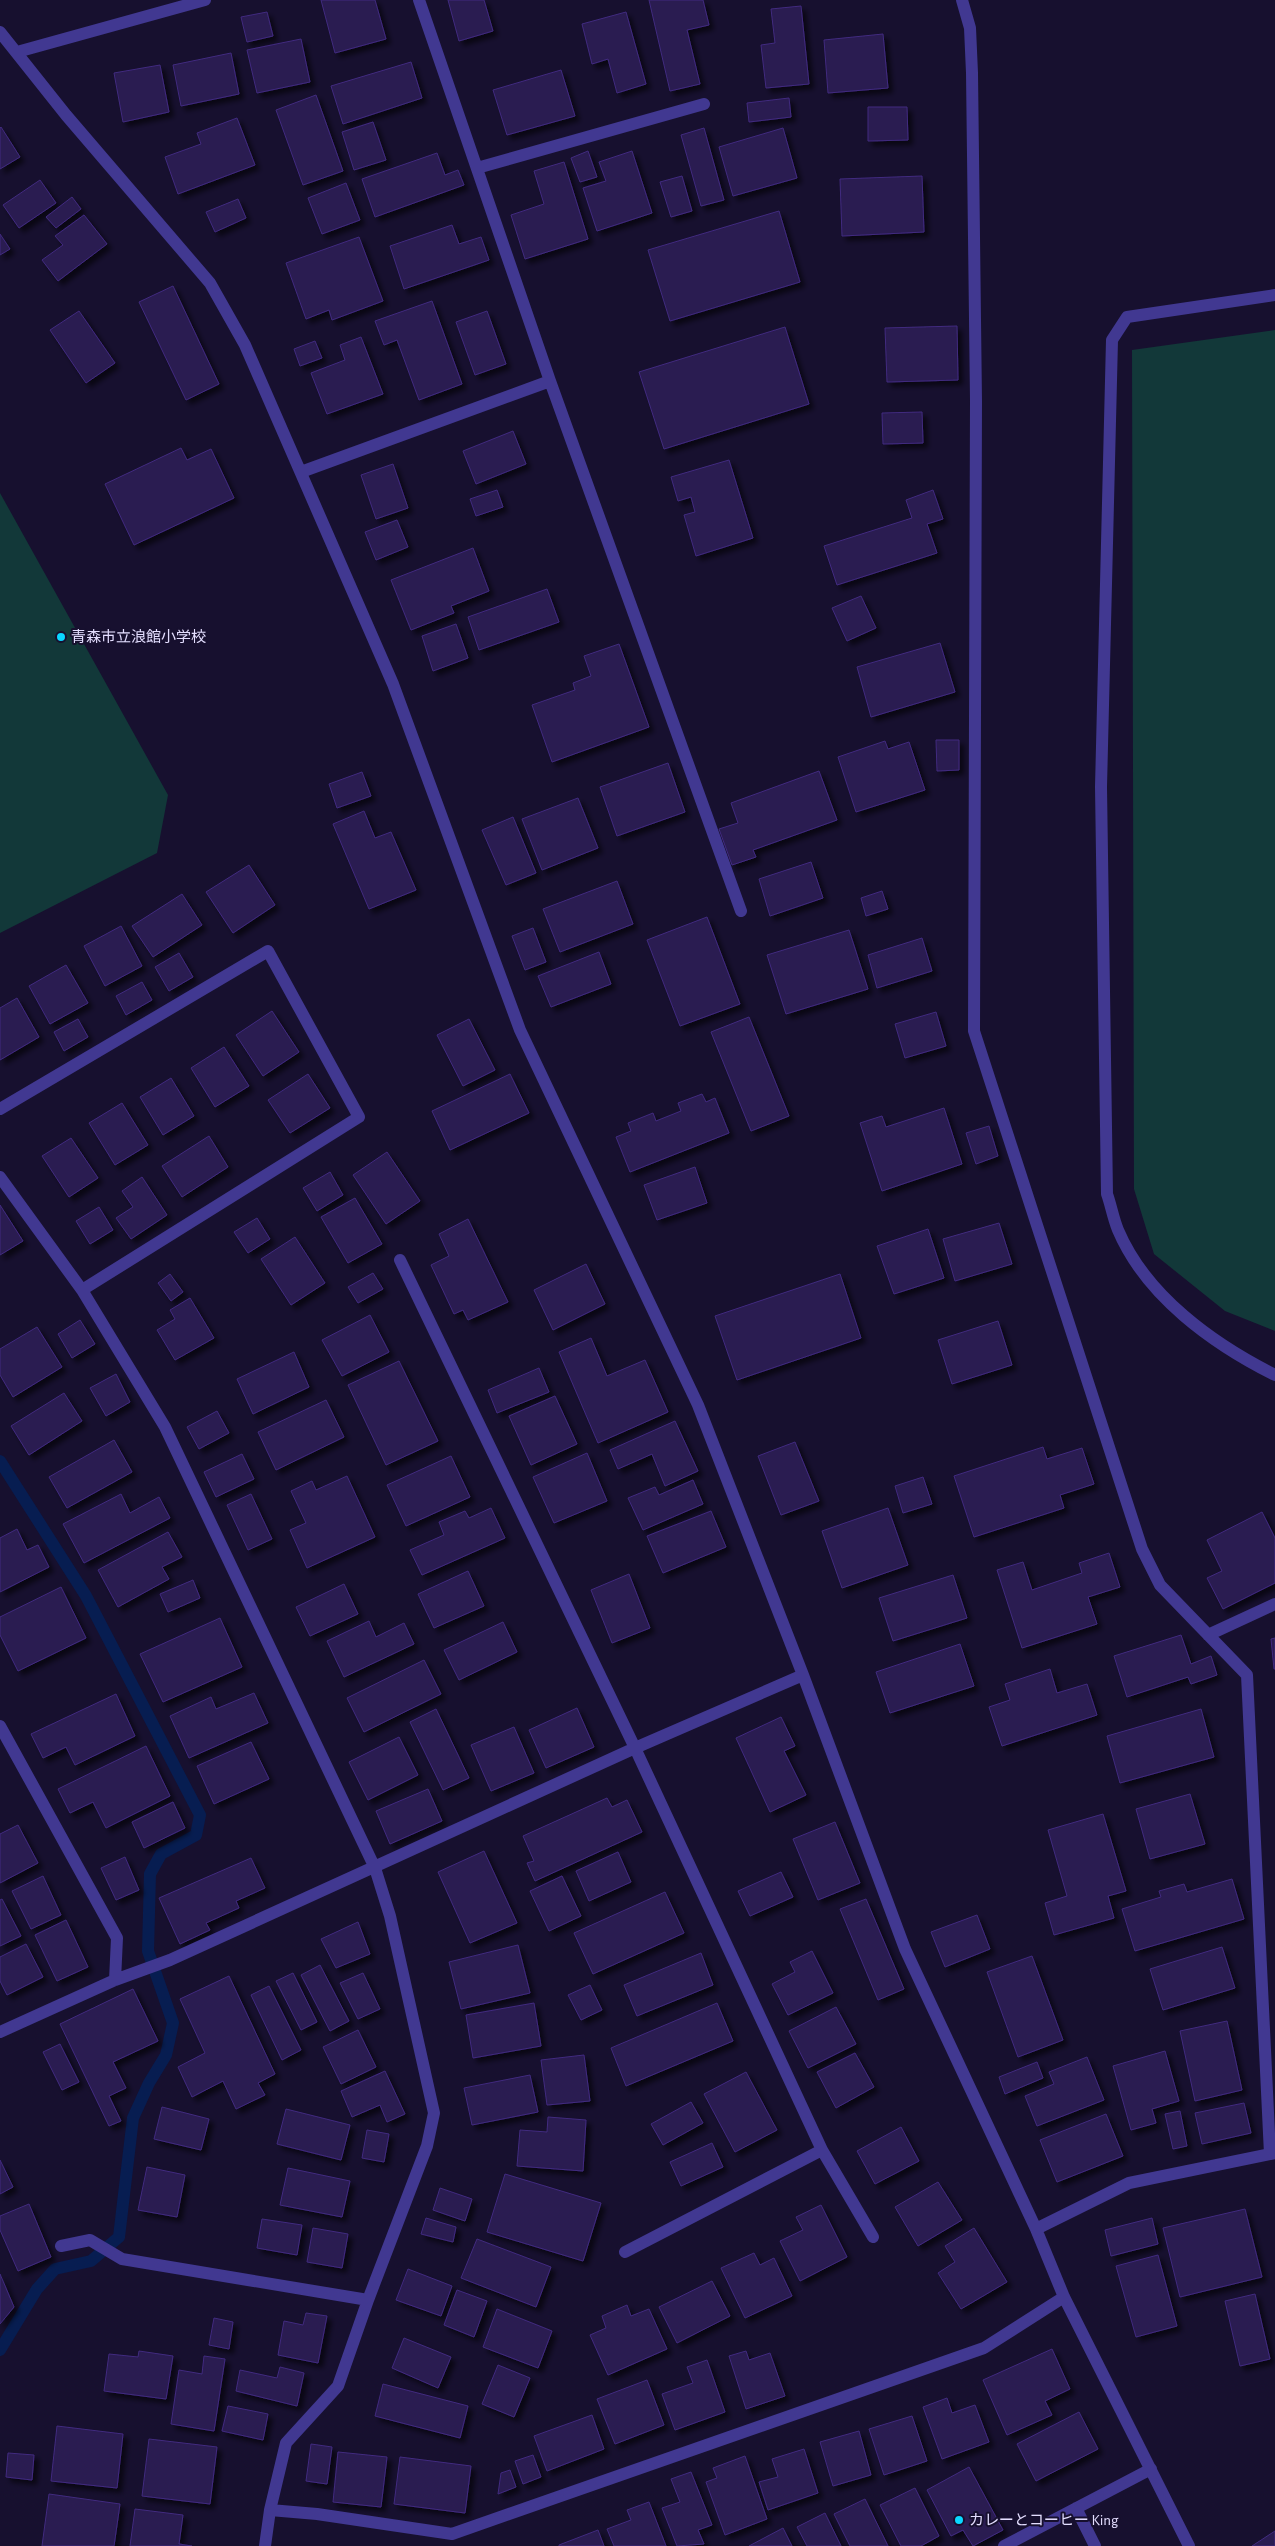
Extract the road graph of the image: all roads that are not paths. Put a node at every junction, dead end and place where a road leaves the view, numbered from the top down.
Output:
1 (205, 0) edge
2 (419, 0) edge
3 (962, 0) edge
4 (0, 32) edge
5 (17, 52) junction
6 (704, 104) dead end
7 (477, 168) junction
8 (1275, 295) edge
9 (550, 381) junction
10 (301, 472) junction
11 (741, 911) dead end
12 (0, 1109) edge
13 (0, 1177) edge
14 (400, 1260) dead end
15 (82, 1290) junction
16 (1275, 1374) edge
17 (1275, 1604) edge
18 (1208, 1635) junction
19 (803, 1675) junction
20 (0, 1726) edge
21 (635, 1748) junction
22 (375, 1868) junction
23 (115, 1980) junction
24 (1, 2030) edge
25 (822, 2150) junction
26 (1272, 2154) edge
27 (1036, 2229) junction
28 (873, 2237) dead end
29 (61, 2246) dead end
30 (624, 2252) dead end
31 (1064, 2297) junction
32 (368, 2300) junction
33 (1151, 2469) junction
34 (1076, 2508) junction
35 (270, 2510) junction
36 (265, 2546) edge
37 (1004, 2546) edge
38 (1095, 2546) edge
39 (1189, 2546) edge

1 - 5 street
2 - 7 street
3 - 18 street
4 - 5 street
5 - 10 street
6 - 7 street
7 - 9 street
8 - 16 street
9 - 10 street
9 - 11 street
10 - 19 street
12 - 15 street
13 - 15 street
14 - 21 street
15 - 22 street
17 - 18 street
18 - 26 street
19 - 21 street
19 - 27 street
20 - 23 street
21 - 22 street
21 - 25 street
22 - 23 street
22 - 32 street
23 - 24 street
25 - 28 street
25 - 30 street
26 - 27 street
27 - 31 street
29 - 32 street
31 - 33 street
31 - 35 street
32 - 35 street
33 - 34 street
33 - 39 street
34 - 37 street
34 - 38 street
35 - 36 street

